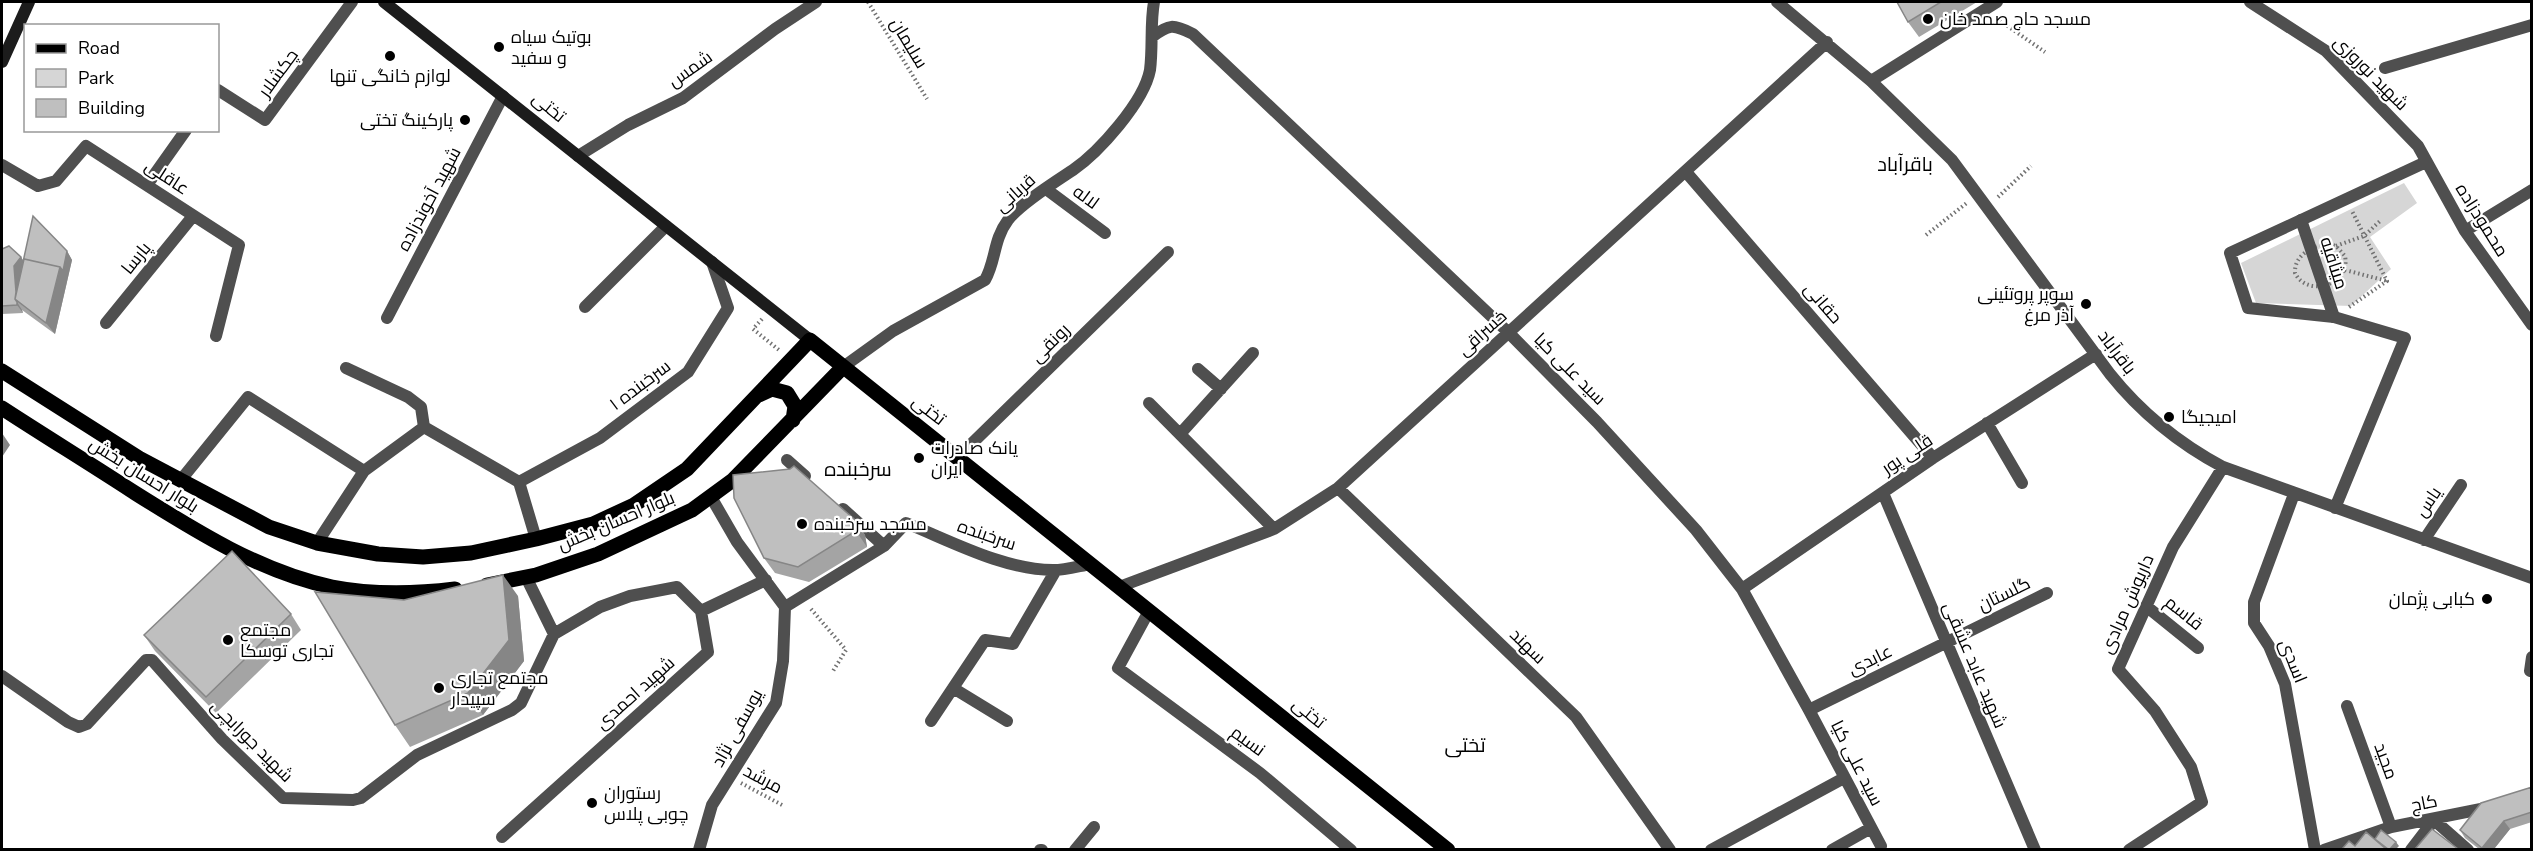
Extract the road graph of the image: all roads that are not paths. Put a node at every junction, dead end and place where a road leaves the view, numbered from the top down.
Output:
1 (30, 2) edge
2 (352, 2) edge
3 (384, 2) edge
4 (816, 2) edge
5 (1154, 2) edge
6 (1777, 2) edge
7 (1997, 2) edge
8 (2250, 2) edge
9 (2532, 25) edge
10 (1152, 37) junction
11 (1827, 42) junction
12 (2, 62) edge
13 (2385, 68) dead end
14 (1871, 81) junction
15 (219, 91) edge
16 (503, 96) junction
17 (185, 132) edge
18 (578, 156) junction
19 (2426, 162) junction
20 (2, 165) edge
21 (1686, 172) junction
22 (147, 185) junction
23 (1046, 189) junction
24 (2532, 190) edge
25 (193, 216) junction
26 (2301, 220) junction
27 (666, 226) junction
28 (2465, 231) junction
29 (1105, 232) dead end
30 (1168, 252) dead end
31 (712, 262) junction
32 (585, 307) dead end
33 (2334, 317) junction
34 (387, 318) dead end
35 (106, 323) dead end
36 (2532, 325) edge
37 (1509, 333) junction
38 (216, 336) dead end
39 (810, 340) junction
40 (1253, 353) dead end
41 (2096, 354) junction
42 (843, 367) junction
43 (346, 368) dead end
44 (1198, 369) dead end
45 (2, 371) edge
46 (1221, 389) junction
47 (759, 395) junction
48 (1149, 403) dead end
49 (2, 408) edge
50 (793, 420) junction
51 (1987, 423) junction
52 (424, 427) junction
53 (1180, 434) junction
54 (957, 458) junction
55 (1933, 458) junction
56 (787, 460) dead end
57 (2223, 467) junction
58 (364, 471) junction
59 (180, 481) junction
60 (519, 482) junction
61 (813, 483) edge
62 (2022, 483) dead end
63 (2461, 485) dead end
64 (1338, 488) junction
65 (1883, 493) junction
66 (2294, 494) junction
67 (711, 497) junction
68 (831, 499) edge
69 (2335, 508) junction
70 (1274, 528) junction
71 (536, 539) junction
72 (2424, 540) junction
73 (316, 543) junction
74 (885, 546) junction
75 (1091, 564) junction
76 (1056, 570) junction
77 (526, 577) junction
78 (2532, 578) edge
79 (766, 580) junction
80 (1119, 587) junction
81 (1742, 589) junction
82 (2046, 593) dead end
83 (785, 606) junction
84 (2146, 606) junction
85 (701, 611) junction
86 (1149, 611) junction
87 (554, 634) junction
88 (1946, 643) junction
89 (2198, 648) dead end
90 (2532, 657) edge
91 (2530, 671) dead end
92 (2, 676) edge
93 (953, 688) junction
94 (2347, 706) dead end
95 (1809, 710) junction
96 (931, 721) dead end
97 (1007, 721) dead end
98 (1844, 778) junction
99 (2502, 803) edge
100 (2434, 820) junction
101 (1094, 827) dead end
102 (2391, 827) junction
103 (1871, 828) junction
104 (502, 837) dead end
105 (1881, 846) dead end
106 (699, 849) edge
107 (1075, 849) edge
108 (1351, 849) edge
109 (1446, 849) edge
110 (1670, 849) edge
111 (1711, 849) edge
112 (1832, 849) edge
113 (2035, 849) edge
114 (2129, 849) edge
115 (2315, 849) edge
116 (2324, 849) edge
117 (2411, 849) edge
118 (2468, 849) edge

1 - 12 main road
2 - 15 street, چکشلار
3 - 16 main road, تختی
4 - 18 street, شمس
5 - 10 street, قربانی
6 - 11 street, باقرآباد
7 - 14 street
8 - 19 street, شهید نوروزی
9 - 13 street
10 - 23 street, قربانی
10 - 37 street, سید علی کیا
11 - 14 street, باقرآباد
11 - 21 street, خسراقی
14 - 41 street, باقرآباد
16 - 18 main road, تختی
16 - 34 street, شهید آخوندزاده
17 - 22 street
18 - 27 main road, تختی
19 - 26 street
19 - 28 street, محمودزاده
20 - 22 street, عاقلی
21 - 37 street, خسراقی
21 - 55 street, حقانی
22 - 25 street, عاقلی
23 - 29 street, لاله
23 - 42 street, قربانی
24 - 28 street
25 - 35 street, پارسا
25 - 38 street, عاقلی
26 - 33 street, میثاقیه
26 - 33 street
27 - 31 main road, تختی
27 - 32 street
28 - 36 street, محمودزاده
30 - 54 street, رونقی
31 - 39 main road, تختی
31 - 60 street, سرخبنده ۱
33 - 69 street
37 - 64 street, خسراقی
37 - 81 street, سید علی کیا
39 - 42 main road, تختی
39 - 47 main road, بلوار احسان بخش
40 - 46 street
41 - 51 street, قلی پور
41 - 57 street, باقرآباد
42 - 50 main road, بلوار احسان بخش
42 - 54 main road, تختی
43 - 52 street
44 - 46 street
45 - 59 main road, بلوار احسان بخش
46 - 53 street
47 - 50 main road
47 - 71 main road, بلوار احسان بخش
48 - 53 street
49 - 77 main road, بلوار احسان بخش
50 - 67 main road, بلوار احسان بخش
51 - 55 street, قلی پور
51 - 62 street
52 - 58 street
52 - 60 street
53 - 70 street
54 - 75 main road, تختی
55 - 65 street, قلی پور
56 - 61 street
57 - 66 street, باقرآباد
57 - 84 street, داریوش مرادی
58 - 59 street
58 - 73 street
59 - 73 main road, بلوار احسان بخش
60 - 71 street
63 - 72 street, یاس
64 - 70 street, خسراقی
64 - 110 street, سهند
65 - 81 street, قلی پور
65 - 88 street, شهید عابد عشقی
66 - 69 street, باقرآباد
66 - 115 street, اسدی
67 - 77 main road, بلوار احسان بخش
67 - 79 street
68 - 74 street
69 - 72 street, باقرآباد
70 - 80 street, خسراقی
71 - 73 main road, بلوار احسان بخش
72 - 78 street, باقرآباد
74 - 76 street, سرخبنده
74 - 83 street, سرخبنده
75 - 76 street, سرخبنده
75 - 80 main road, تختی
76 - 93 street
77 - 87 street
79 - 83 street
79 - 85 street
80 - 86 main road, تختی
81 - 95 street, سید علی کیا
82 - 88 street, گلستان
83 - 106 street, یوسفی نژاد
84 - 89 street, قاسم
84 - 114 street, داریوش مرادی
85 - 87 street
85 - 104 street, شهید احمدی
86 - 108 street, نسیم
86 - 109 main road, تختی
87 - 92 street, شهید جورابچی
88 - 95 street, عابدی
88 - 113 street, شهید عابد عشقی
90 - 91 street
93 - 96 street
93 - 97 street
94 - 102 street, مجید
95 - 98 street, سید علی کیا
98 - 103 street, سید علی کیا
98 - 111 street
99 - 100 street, کاج
100 - 102 street, کاج
100 - 117 street
100 - 118 street
101 - 107 street
102 - 116 street, کاج
103 - 105 street, سید علی کیا
103 - 112 street, سید علی کیا

